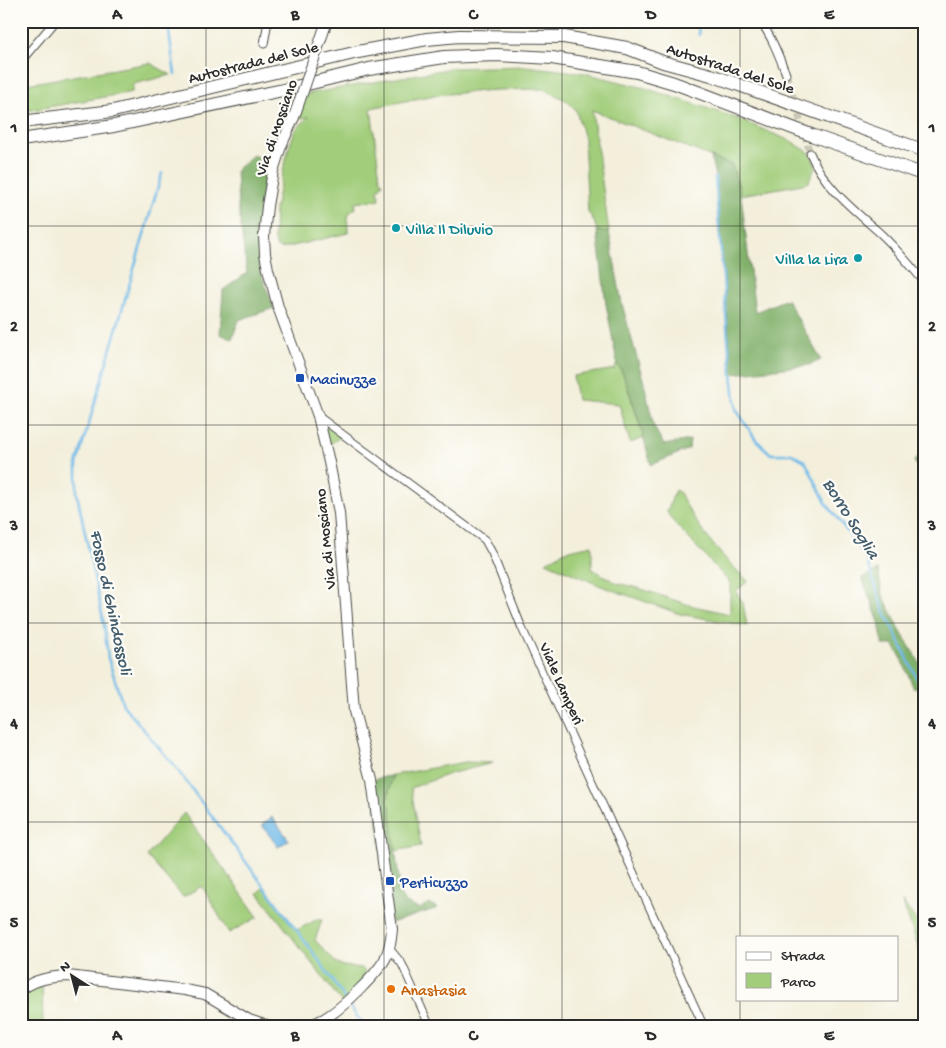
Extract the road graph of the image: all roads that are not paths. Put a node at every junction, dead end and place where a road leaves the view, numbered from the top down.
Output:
1 (55, 21) edge
2 (268, 21) edge
3 (760, 21) edge
4 (327, 23) edge
5 (264, 44) dead end
6 (21, 61) edge
7 (786, 74) tunnel mouth
8 (21, 122) edge
9 (21, 140) edge
10 (925, 151) edge
11 (810, 153) tunnel mouth
12 (925, 175) edge
13 (925, 283) edge
14 (318, 416) junction
15 (389, 948) junction
16 (21, 990) edge
17 (270, 1027) edge
18 (301, 1027) edge
19 (430, 1027) edge
20 (704, 1027) edge

1 - 6 street
2 - 5 street
3 - 7 street
4 - 14 main road, Via di Mosciano, bridge
8 - 10 highway, Autostrada del Sole
9 - 12 highway, Autostrada del Sole
11 - 13 street
14 - 15 main road, Via di Mosciano
14 - 20 street, Viale Lamperi
15 - 18 main road, Via di Mosciano
15 - 19 street
16 - 17 main road

